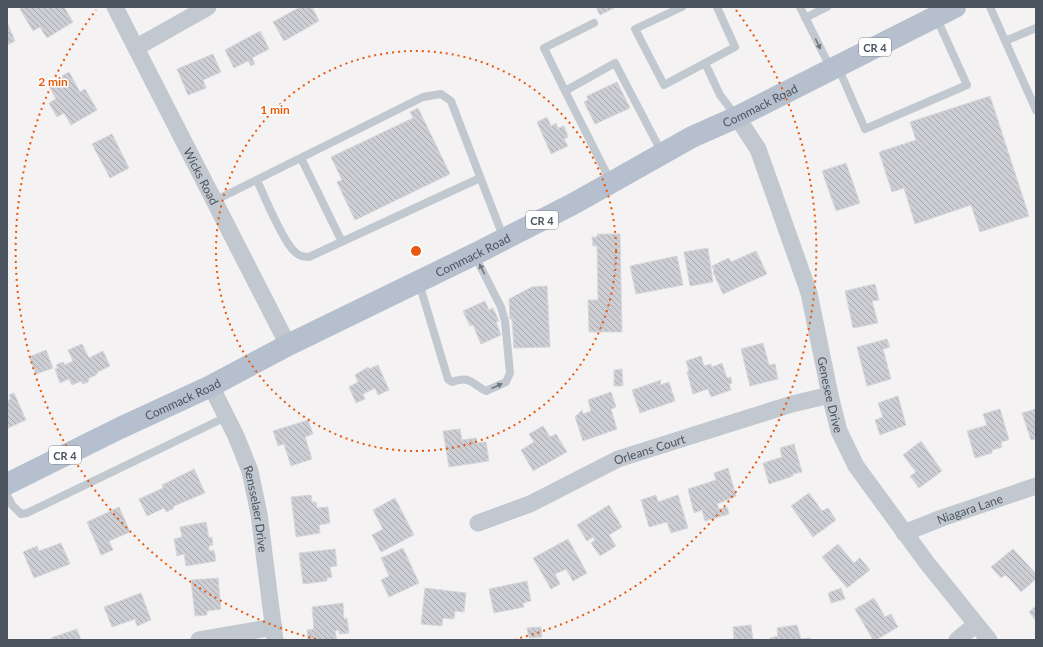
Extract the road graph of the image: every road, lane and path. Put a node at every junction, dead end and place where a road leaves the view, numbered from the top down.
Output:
1 (115, 7) edge
2 (208, 7) edge
3 (682, 7) edge
4 (717, 7) edge
5 (800, 7) edge
6 (827, 7) edge
7 (955, 7) edge
8 (990, 7) edge
9 (936, 17) junction
10 (805, 18) junction
11 (594, 23) dead end
12 (1036, 28) edge
13 (1005, 41) junction
14 (137, 47) junction
15 (705, 63) junction
16 (834, 68) junction
17 (565, 91) junction
18 (1036, 110) edge
19 (737, 117) junction
20 (662, 154) junction
21 (301, 158) junction
22 (480, 178) junction
23 (256, 180) junction
24 (611, 182) junction
25 (214, 201) junction
26 (504, 240) junction
27 (342, 242) junction
28 (474, 255) junction
29 (419, 282) junction
30 (288, 346) junction
31 (211, 386) junction
32 (830, 395) junction
33 (226, 418) junction
34 (8, 484) edge
35 (1036, 486) edge
36 (478, 524) dead end
37 (904, 533) junction
38 (975, 625) junction
39 (274, 633) edge
40 (199, 640) edge
41 (957, 640) edge
42 (988, 640) edge

1 - 14 street, Wicks Road
2 - 14 street
3 - 15 lane
4 - 15 lane
5 - 10 lane
6 - 10 lane
7 - 9 main road, Commack Road / CR 4
8 - 13 lane
9 - 16 main road, Commack Road / CR 4
9 - 16 lane
10 -> 16 lane
11 - 17 lane
12 - 13 lane
13 - 18 lane
14 - 25 street, Wicks Road
15 - 19 lane
16 - 19 main road, Commack Road / CR 4
17 - 20 lane
17 - 24 lane
19 - 20 main road, Commack Road / CR 4
19 - 32 street, Genesee Drive
20 - 24 main road, Commack Road / CR 4
21 - 22 lane
21 - 23 lane
21 - 27 lane
22 - 26 lane
22 - 27 lane
23 - 25 lane
23 - 27 lane
24 - 26 main road, Commack Road / CR 4
25 - 30 street, Wicks Road
26 - 28 main road, Commack Road / CR 4
28 - 29 main road, Commack Road / CR 4
29 -> 28 lane
29 - 30 main road, Commack Road / CR 4
30 - 31 main road, Commack Road / CR 4
31 - 33 street, Rensselaer Drive
31 - 34 main road, Commack Road / CR 4
32 - 36 street, Orleans Court
32 - 37 street, Genesee Drive
33 - 34 lane
33 - 39 street, Rensselaer Drive
35 - 37 street, Niagara Lane
37 - 38 street, Genesee Drive
38 - 41 street
38 - 42 street, Genesee Drive
39 - 40 street

